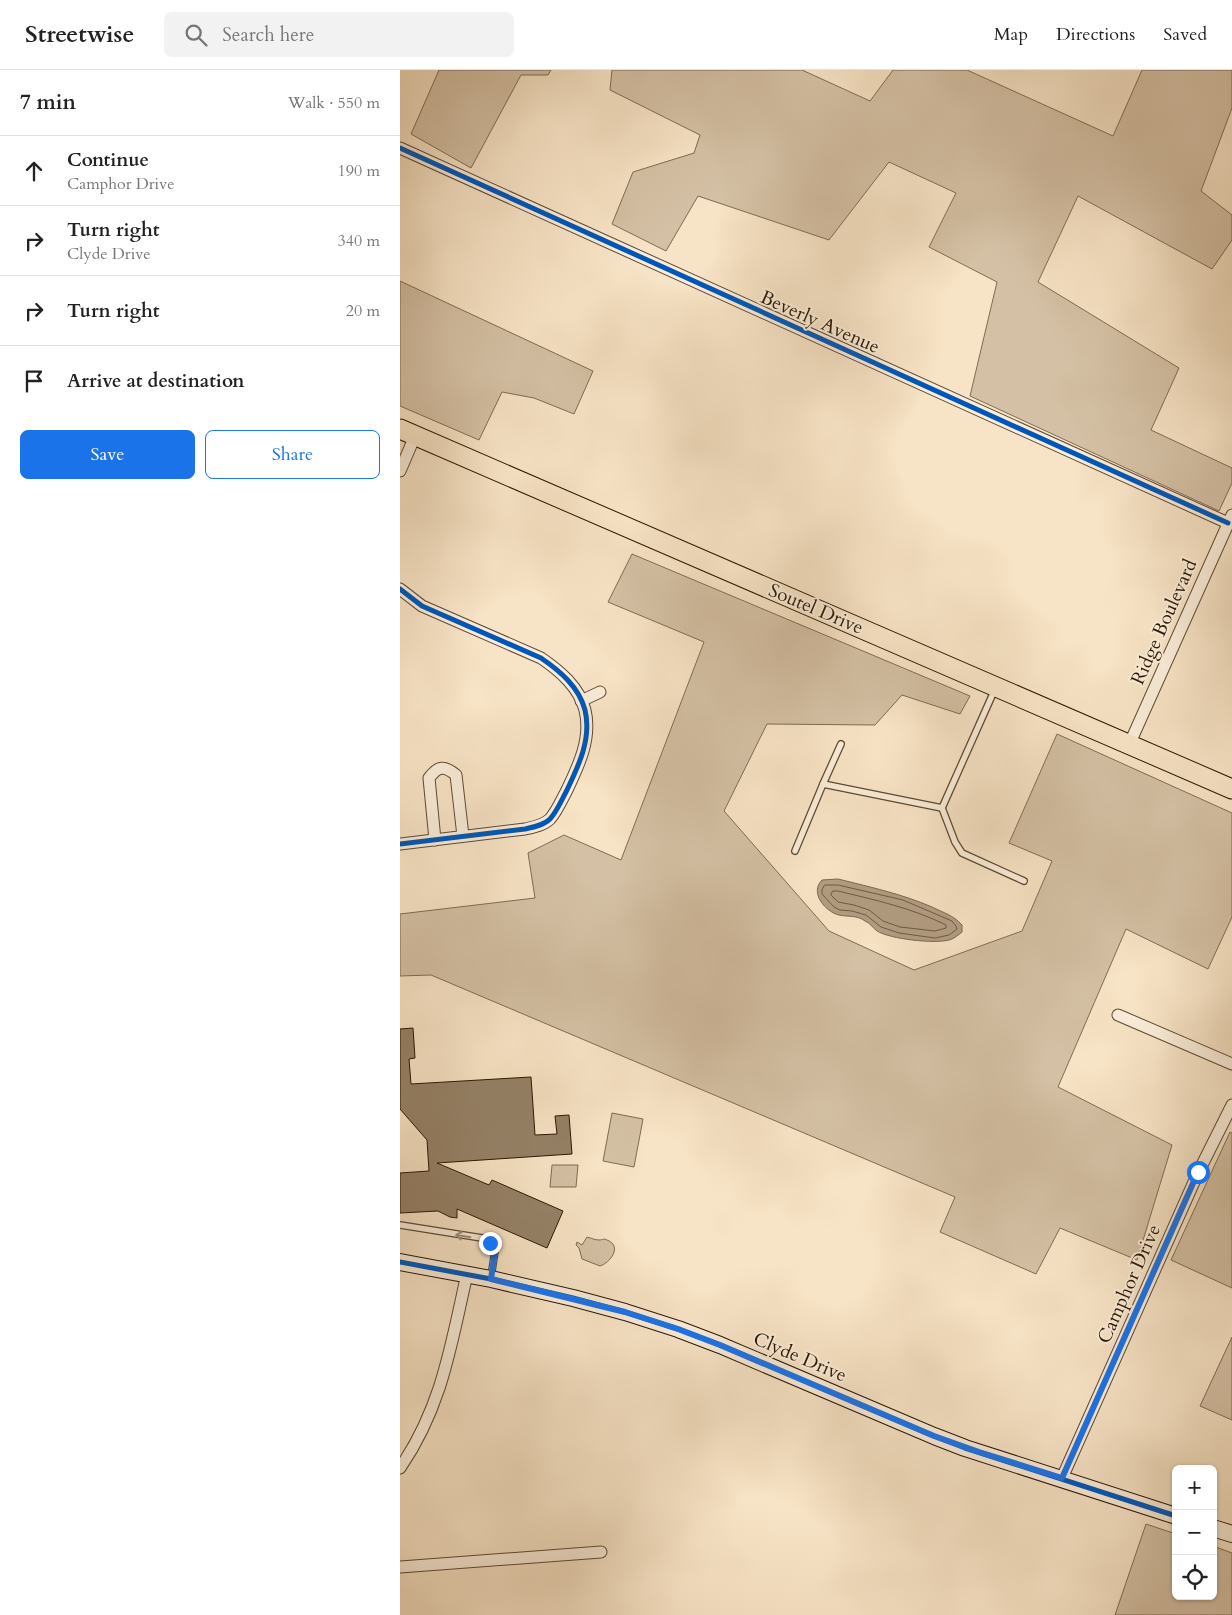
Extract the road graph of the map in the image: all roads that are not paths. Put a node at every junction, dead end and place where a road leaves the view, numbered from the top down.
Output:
1 (400, 148) edge
2 (408, 432) edge
3 (400, 470) edge
4 (1230, 519) edge
5 (400, 589) edge
6 (996, 687) junction
7 (600, 692) dead end
8 (581, 701) junction
9 (841, 744) dead end
10 (1129, 745) junction
11 (823, 784) junction
12 (1232, 789) edge
13 (942, 808) junction
14 (464, 836) junction
15 (435, 840) junction
16 (400, 844) edge
17 (795, 851) dead end
18 (1024, 881) dead end
19 (1118, 1015) dead end
20 (1232, 1064) edge
21 (1232, 1106) edge
22 (400, 1226) edge
23 (400, 1262) edge
24 (467, 1274) junction
25 (491, 1279) junction
26 (400, 1468) edge
27 (1062, 1478) junction
28 (1172, 1515) edge
29 (1217, 1529) edge
30 (1232, 1534) edge
31 (601, 1552) dead end
32 (400, 1567) edge

1 - 4 street, Beverly Avenue
2 - 3 street
2 - 6 main road, Soutel Drive
4 - 10 street, Ridge Boulevard
5 - 8 street
6 - 10 main road, Soutel Drive
6 - 13 lane
7 - 8 street
8 - 14 street
9 - 11 lane
10 - 12 main road, Soutel Drive
11 - 13 lane
11 - 17 lane
13 - 18 lane
14 - 15 street
14 - 15 street
15 - 16 street
19 - 20 street
21 - 27 street, Camphor Drive
25 -> 22 lane
23 - 24 street, Clyde Drive
24 - 25 street, Clyde Drive
24 - 26 street
25 - 27 street, Clyde Drive
27 - 28 street, Clyde Drive
29 - 30 street
31 - 32 street

